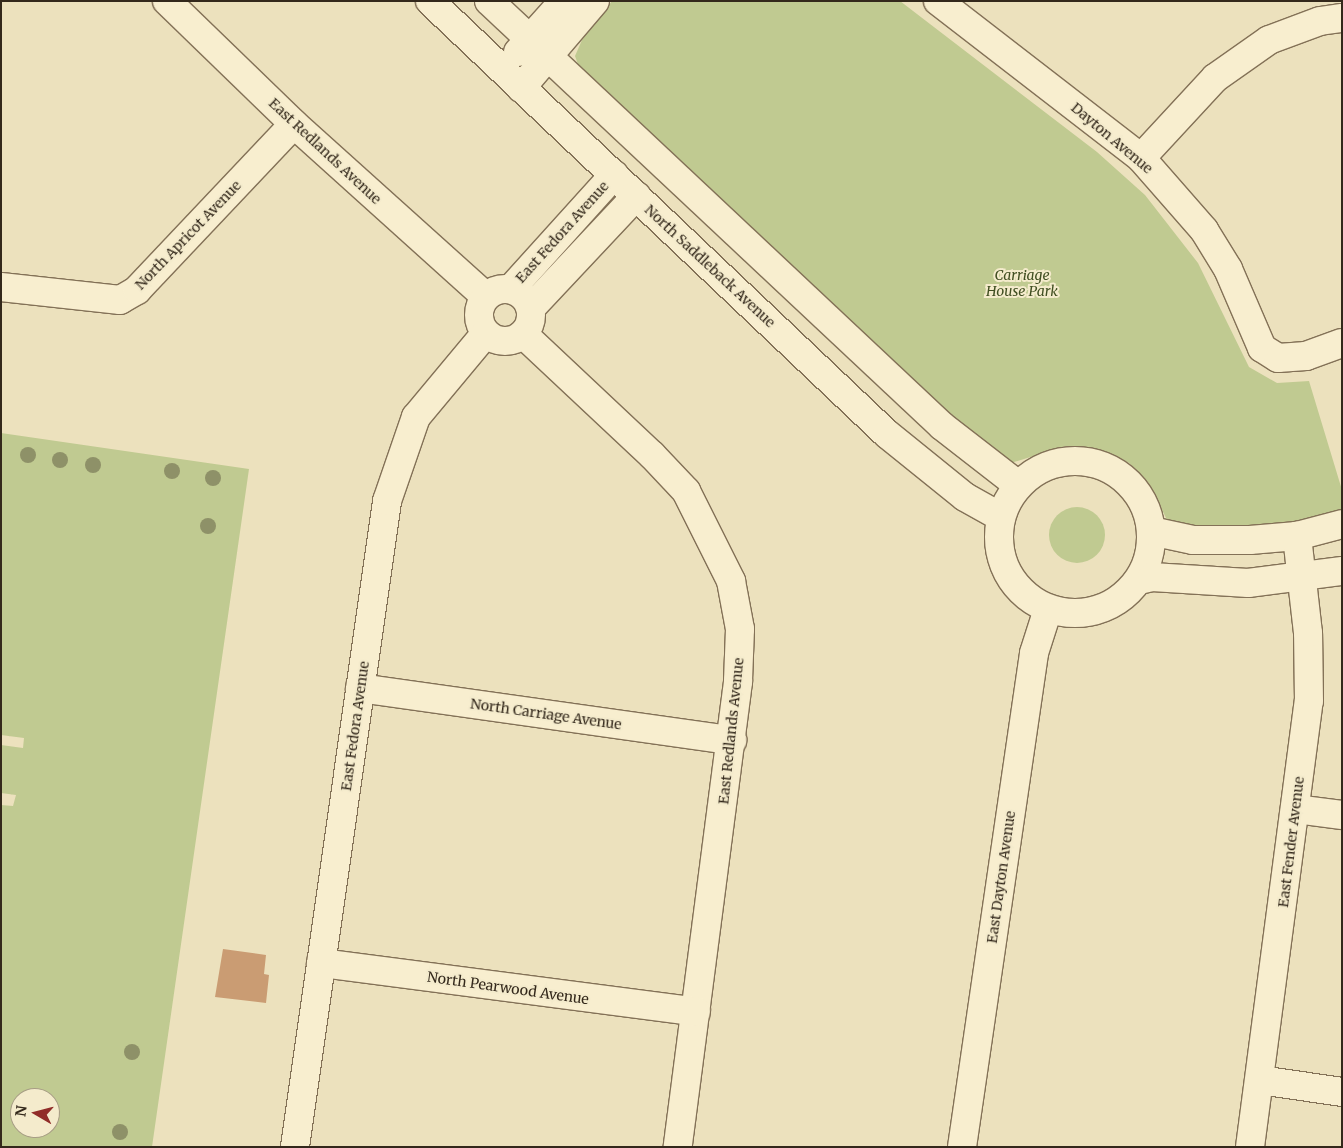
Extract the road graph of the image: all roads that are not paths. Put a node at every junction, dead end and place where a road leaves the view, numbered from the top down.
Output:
1 (167, 1) edge
2 (430, 1) edge
3 (489, 1) edge
4 (564, 1) edge
5 (595, 1) edge
6 (938, 1) edge
7 (1342, 18) edge
8 (530, 40) junction
9 (550, 58) junction
10 (502, 69) junction
11 (521, 88) junction
12 (294, 124) junction
13 (1141, 158) junction
14 (614, 175) junction
15 (636, 196) junction
16 (1, 287) edge
17 (498, 293) junction
18 (531, 308) junction
19 (486, 333) junction
20 (523, 334) junction
21 (1342, 343) edge
22 (1018, 486) junction
23 (1001, 517) junction
24 (1342, 524) edge
25 (1151, 531) junction
26 (1297, 536) junction
27 (1342, 571) edge
28 (1302, 579) junction
29 (1139, 580) junction
30 (1048, 609) junction
31 (360, 688) junction
32 (732, 740) junction
33 (1295, 808) junction
34 (1342, 815) edge
35 (321, 963) junction
36 (696, 1012) junction
37 (1260, 1080) junction
38 (1342, 1092) edge
39 (295, 1147) edge
40 (678, 1147) edge
41 (962, 1147) edge
42 (1250, 1147) edge

1 - 12 street, East Redlands Avenue
2 - 10 street, North Saddleback Avenue
3 - 8 street
4 - 8 street
5 - 9 street
6 - 13 street, Dayton Avenue
7 - 13 street
8 - 9 street
8 - 10 street
9 - 11 street
9 - 22 street
10 - 11 street, North Saddleback Avenue
11 - 14 street, North Saddleback Avenue
12 - 16 street, North Apricot Avenue
12 - 17 street, East Redlands Avenue
13 - 21 street, Dayton Avenue
14 - 15 street, North Saddleback Avenue
14 - 17 street, East Fedora Avenue
15 - 18 street, East Fedora Avenue
15 - 23 street, North Saddleback Avenue
17 - 18 street
17 - 19 street
18 - 20 street
19 - 20 street
19 - 31 street, East Fedora Avenue
20 - 32 street, East Redlands Avenue
22 - 23 street
22 - 25 street
23 - 30 street
24 - 26 street
25 - 26 street
25 - 29 street
26 - 28 street, East Fender Avenue
27 - 28 street
28 - 29 street
28 - 33 street, East Fender Avenue
29 - 30 street
30 - 41 street, East Dayton Avenue
31 - 32 street, North Carriage Avenue
31 - 35 street, East Fedora Avenue
32 - 36 street, East Redlands Avenue
33 - 34 street
33 - 37 street, East Fender Avenue
35 - 36 street, North Pearwood Avenue
35 - 39 street, East Fedora Avenue
36 - 40 street, East Redlands Avenue
37 - 38 street
37 - 42 street, East Fender Avenue

